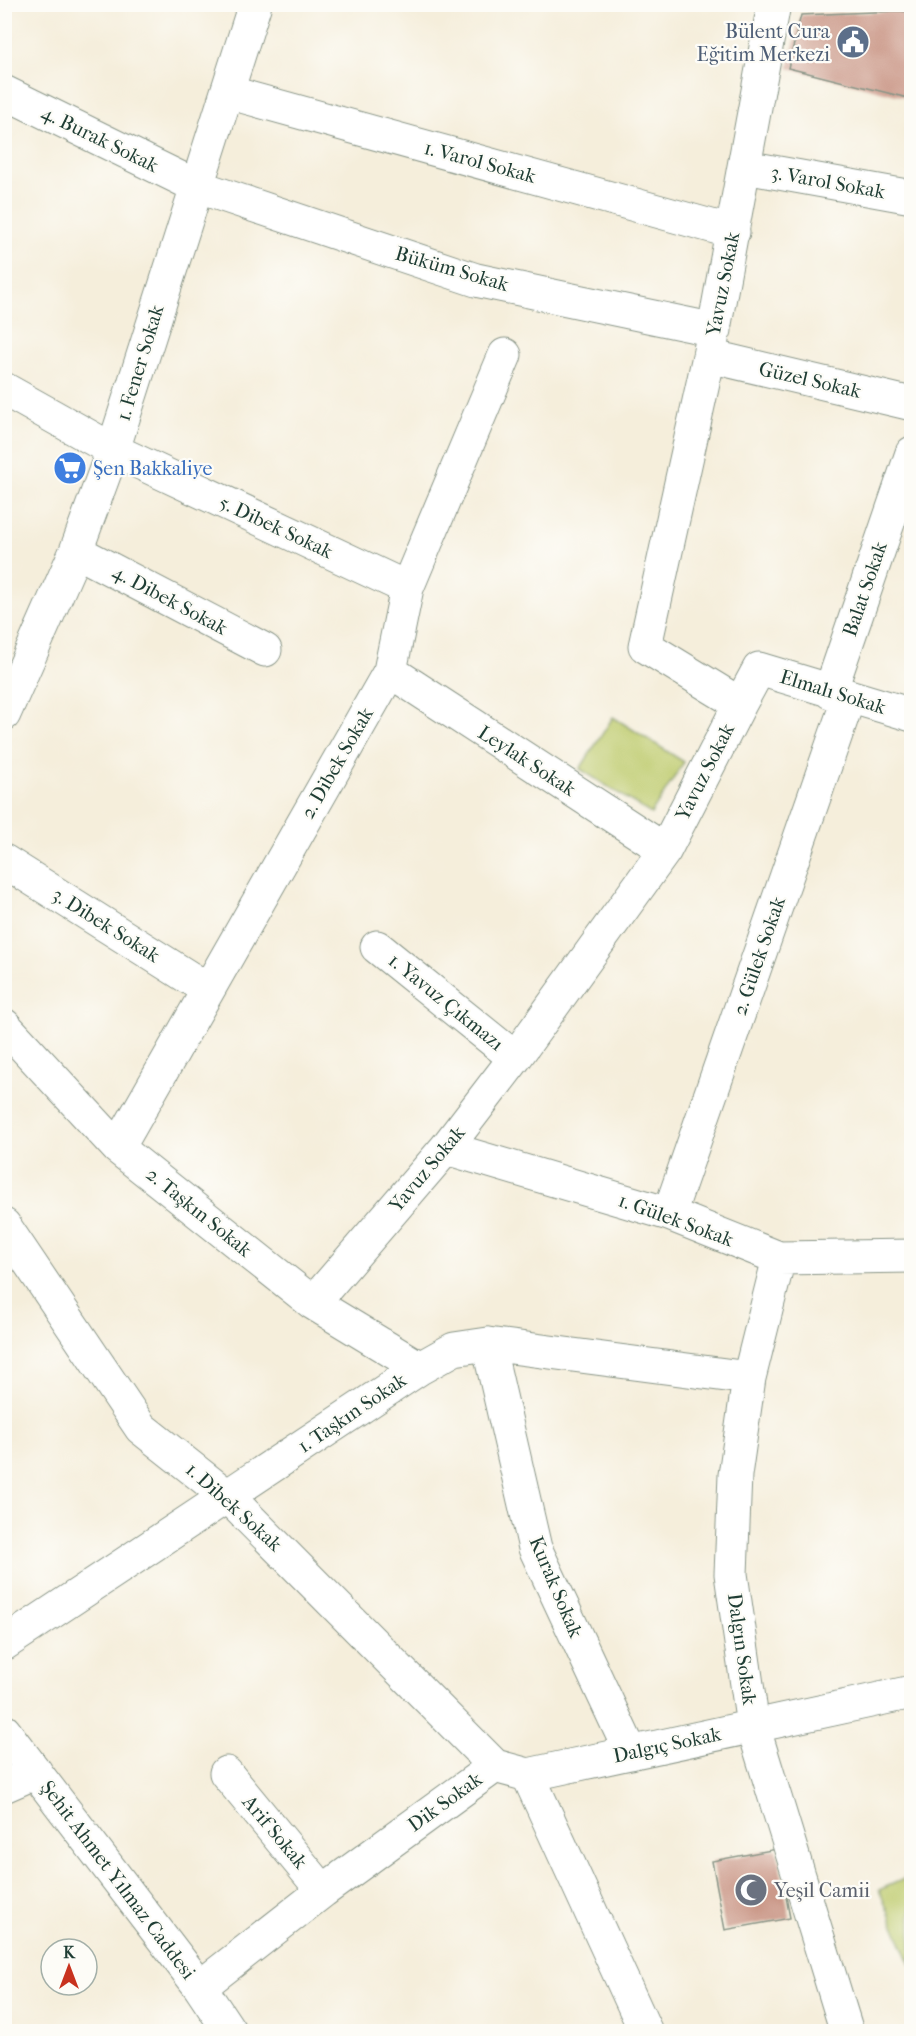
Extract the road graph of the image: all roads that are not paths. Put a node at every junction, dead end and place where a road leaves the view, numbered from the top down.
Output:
1 (255, 4) edge
2 (774, 4) edge
3 (4, 92) edge
4 (227, 92) junction
5 (745, 167) junction
6 (196, 186) junction
7 (912, 197) edge
8 (733, 232) junction
9 (712, 343) junction
10 (505, 355) dead end
11 (4, 389) edge
12 (912, 404) edge
13 (113, 450) junction
14 (912, 453) edge
15 (76, 550) junction
16 (407, 588) junction
17 (265, 650) dead end
18 (390, 671) junction
19 (839, 694) junction
20 (740, 704) junction
21 (4, 714) edge
22 (912, 715) edge
23 (665, 850) junction
24 (4, 861) edge
25 (377, 947) dead end
26 (207, 989) junction
27 (4, 1025) edge
28 (515, 1058) junction
29 (118, 1148) junction
30 (446, 1148) junction
31 (669, 1214) junction
32 (4, 1225) edge
33 (912, 1256) edge
34 (778, 1258) junction
35 (314, 1303) junction
36 (488, 1344) junction
37 (420, 1368) junction
38 (749, 1378) junction
39 (227, 1496) junction
40 (4, 1644) edge
41 (912, 1692) edge
42 (753, 1726) junction
43 (4, 1731) edge
44 (631, 1752) junction
45 (495, 1766) junction
46 (36, 1772) junction
47 (226, 1773) dead end
48 (528, 1775) junction
49 (4, 1786) edge
50 (323, 1891) junction
51 (200, 1987) junction
52 (230, 2031) edge
53 (646, 2031) edge
54 (847, 2031) edge

1 - 4 street, 1. Fener Sokak
2 - 5 street, Yavuz Sokak
3 - 6 street, 4. Burak Sokak
4 - 6 street, 1. Fener Sokak
4 - 8 street, 1. Varol Sokak
5 - 7 street, 3. Varol Sokak
5 - 8 street, Yavuz Sokak
6 - 9 street, Büküm Sokak
6 - 13 street, 1. Fener Sokak
8 - 9 street, Yavuz Sokak
9 - 12 street, Güzel Sokak
9 - 20 street, Yavuz Sokak
10 - 16 street, 2. Dibek Sokak
11 - 13 street, 5. Dibek Sokak
13 - 15 street, 1. Fener Sokak
13 - 16 street, 5. Dibek Sokak
14 - 19 street, Balat Sokak
15 - 17 street, 4. Dibek Sokak
15 - 21 street, 1. Fener Sokak
16 - 18 street, 2. Dibek Sokak
18 - 23 street, Leylak Sokak
18 - 26 street, 2. Dibek Sokak
19 - 20 street, Elmalı Sokak
19 - 22 street, Elmalı Sokak
19 - 31 street, 2. Gülek Sokak
20 - 23 street, Yavuz Sokak
23 - 28 street, Yavuz Sokak
24 - 26 street, 3. Dibek Sokak
25 - 28 street, 1. Yavuz Çıkmazı
26 - 29 street, 2. Dibek Sokak
27 - 29 street, 2. Taşkın Sokak
28 - 30 street, Yavuz Sokak
29 - 35 street, 2. Taşkın Sokak
30 - 31 street, 1. Gülek Sokak
30 - 35 street, Yavuz Sokak
31 - 34 street, 1. Gülek Sokak
32 - 39 street, 1. Dibek Sokak
33 - 34 street, 1. Gülek Sokak
34 - 38 street, Dalgın Sokak
35 - 37 street, 2. Taşkın Sokak
36 - 37 street, 1. Taşkın Sokak
36 - 38 street, 1. Taşkın Sokak
36 - 44 street, Kurak Sokak
37 - 39 street, 1. Taşkın Sokak
38 - 42 street, Dalgın Sokak
39 - 40 street, 1. Taşkın Sokak
39 - 45 street, 1. Dibek Sokak
41 - 42 street, Dalgıç Sokak
42 - 44 street, Dalgıç Sokak
42 - 54 street, Dalgın Sokak
43 - 46 street, Şehit Ahmet Yılmaz Caddesi
44 - 48 street, Dalgıç Sokak
45 - 48 street, Dik Sokak
45 - 50 street, Dik Sokak
46 - 49 street
46 - 51 street, Şehit Ahmet Yılmaz Caddesi
47 - 50 street, Arif Sokak
48 - 53 street
50 - 51 street, Dik Sokak
51 - 52 street, Şehit Ahmet Yılmaz Caddesi

